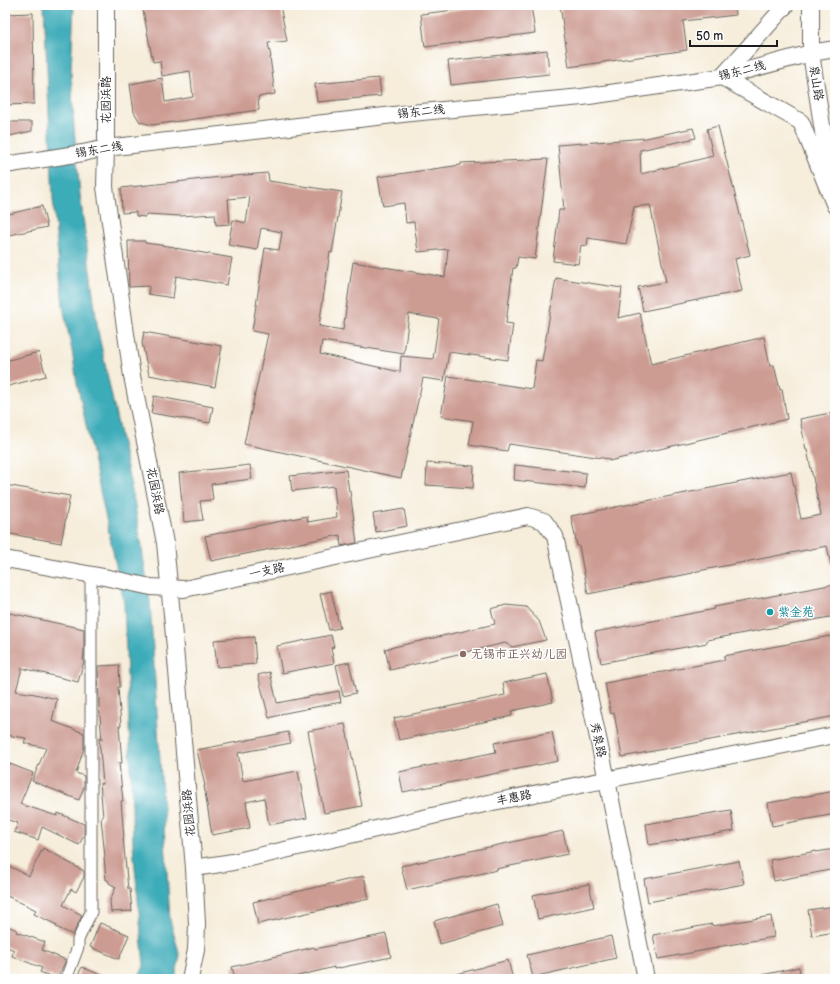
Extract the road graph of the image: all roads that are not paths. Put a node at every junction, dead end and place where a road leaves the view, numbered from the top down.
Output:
1 (106, 5) edge
2 (786, 5) edge
3 (811, 5) edge
4 (835, 49) edge
5 (811, 53) junction
6 (722, 77) junction
7 (106, 148) junction
8 (5, 165) edge
9 (835, 207) edge
10 (528, 516) joint
11 (5, 559) edge
12 (97, 576) junction
13 (170, 588) junction
14 (835, 735) edge
15 (607, 780) junction
16 (194, 868) junction
17 (66, 979) edge
18 (190, 979) edge
19 (646, 979) edge

1 - 7 street, 花园浜路
2 - 6 street
3 - 5 street, 泉山路
4 - 5 street, 锡东二线
5 - 6 street, 锡东二线
5 - 9 street, 泉山路
6 - 7 street, 锡东二线
6 - 9 street
7 - 8 street, 锡东二线
7 - 13 street, 花园浜路
10 - 13 street, 一支路
10 - 15 street, 秀泉路
11 - 12 street, 一支路
12 - 13 street, 一支路
12 - 17 street
13 - 16 street, 花园浜路
14 - 15 street, 丰惠路
15 - 16 street, 丰惠路
15 - 19 street, 秀泉路
16 - 18 street, 花园浜路

